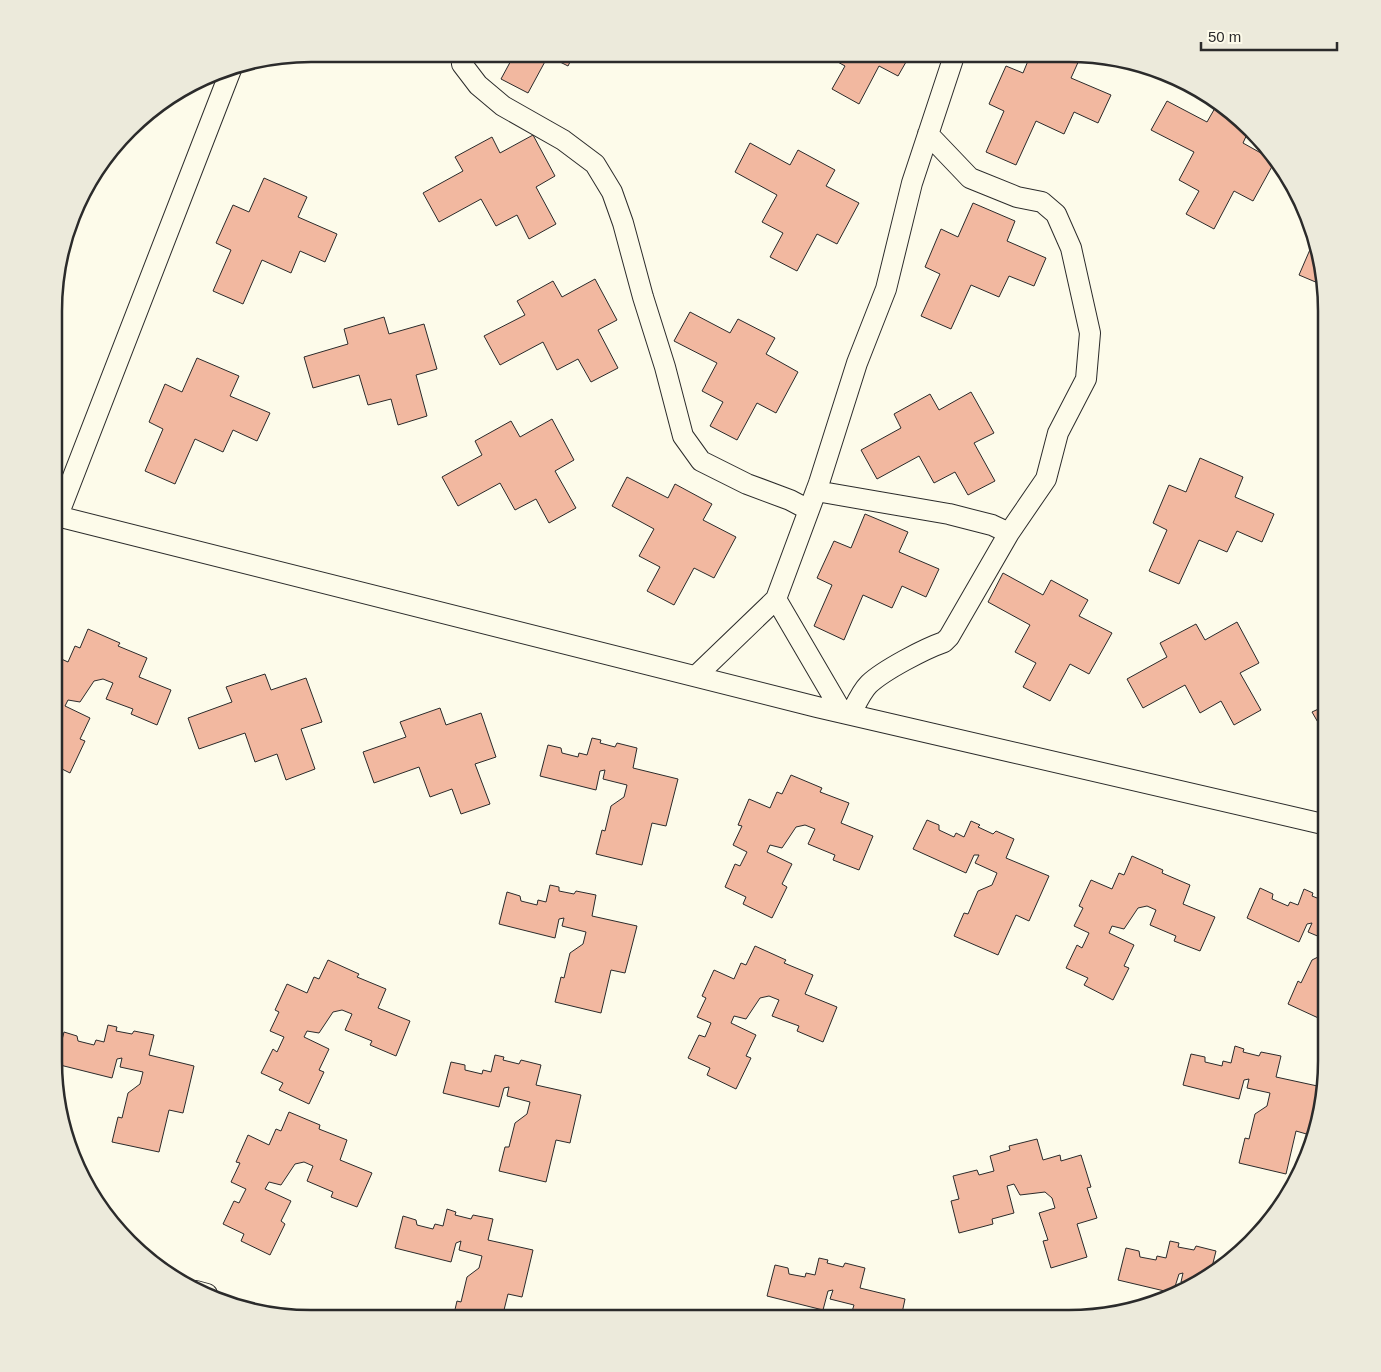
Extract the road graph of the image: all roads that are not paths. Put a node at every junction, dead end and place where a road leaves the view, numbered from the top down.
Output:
1 (462, 62) edge
2 (952, 62) edge
3 (228, 77) edge
4 (928, 134) junction
5 (816, 491) junction
6 (62, 506) edge
7 (809, 510) junction
8 (62, 517) edge
9 (1008, 533) junction
10 (776, 599) junction
11 (696, 676) junction
12 (847, 713) junction
13 (1318, 823) edge

1 - 7 street
2 - 4 street
3 - 6 street
4 - 5 street
4 - 9 street
5 - 7 street
5 - 9 street
7 - 10 street
8 - 11 street
9 - 12 street
10 - 11 street
10 - 12 street
11 - 12 street
12 - 13 street

